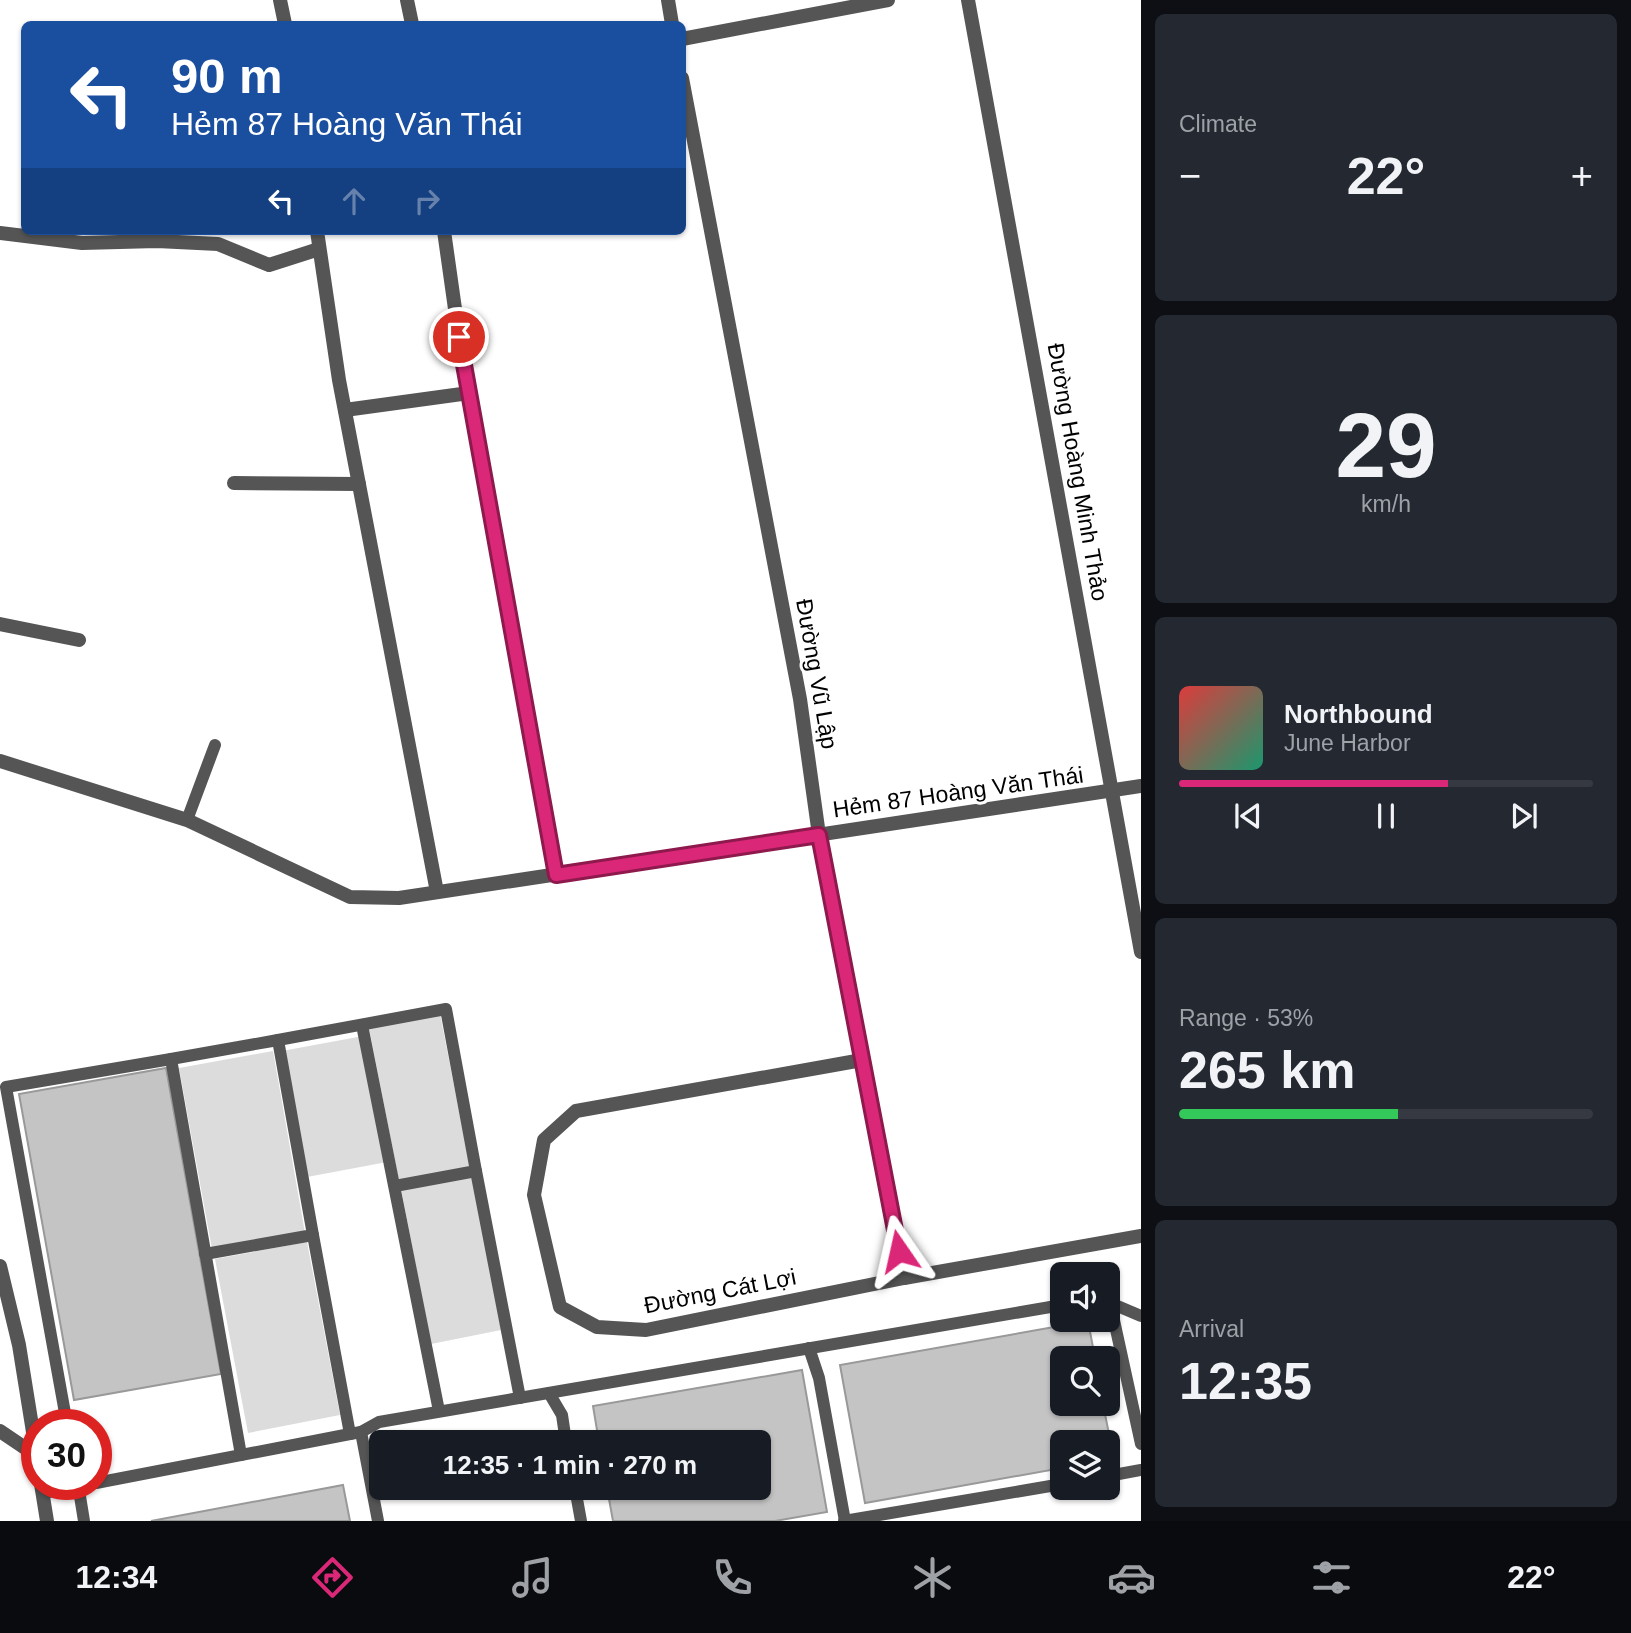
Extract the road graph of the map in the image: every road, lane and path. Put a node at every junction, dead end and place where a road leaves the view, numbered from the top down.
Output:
1 (280, 0) edge
2 (407, 0) edge
3 (668, 0) edge
4 (888, 0) edge
5 (968, 0) edge
6 (284, 21) edge
7 (411, 21) edge
8 (672, 21) edge
9 (686, 38) edge
10 (686, 99) edge
11 (0, 233) edge
12 (318, 235) edge
13 (445, 235) edge
14 (320, 249) junction
15 (469, 393) junction
16 (345, 410) junction
17 (234, 483) dead end
18 (359, 484) junction
19 (0, 624) edge
20 (79, 640) dead end
21 (215, 745) dead end
22 (0, 761) edge
23 (1141, 786) edge
24 (1113, 791) junction
25 (187, 820) junction
26 (819, 835) junction
27 (556, 875) junction
28 (437, 892) junction
29 (1141, 952) edge
30 (362, 1025) junction
31 (278, 1040) junction
32 (171, 1059) junction
33 (862, 1060) junction
34 (476, 1171) junction
35 (395, 1186) junction
36 (313, 1235) junction
37 (1141, 1236) edge
38 (205, 1254) junction
39 (0, 1266) edge
40 (904, 1278) junction
41 (1050, 1307) edge
42 (1120, 1307) edge
43 (1141, 1316) edge
44 (1116, 1332) edge
45 (809, 1348) junction
46 (549, 1393) junction
47 (520, 1398) junction
48 (29, 1409) edge
49 (64, 1409) edge
50 (439, 1411) junction
51 (564, 1430) edge
52 (0, 1431) edge
53 (355, 1433) junction
54 (1141, 1444) edge
55 (21, 1445) edge
56 (241, 1455) junction
57 (1141, 1470) edge
58 (1120, 1474) edge
59 (112, 1480) edge
60 (1050, 1485) edge
61 (44, 1500) edge
62 (83, 1500) edge
63 (577, 1500) edge
64 (47, 1521) edge
65 (85, 1521) edge
66 (379, 1521) edge
67 (581, 1521) edge
68 (845, 1521) edge

1 - 6 street
2 - 7 street
3 - 8 street
4 - 9 street
5 - 24 street, Đường Hoàng Minh Thảo
10 - 26 street, Đường Vũ Lập
11 - 14 street
12 - 14 street
13 - 15 street
14 - 16 street
15 - 16 street
15 - 27 street
16 - 18 street
17 - 18 street
18 - 28 street
19 - 20 street
21 - 25 lane
22 - 25 street, Hẻm 87 Hoàng Văn Thái
23 - 24 street, Hẻm 87 Hoàng Văn Thái
24 - 26 street, Hẻm 87 Hoàng Văn Thái
24 - 29 street, Đường Hoàng Minh Thảo
25 - 28 street, Hẻm 87 Hoàng Văn Thái
26 - 27 street, Hẻm 87 Hoàng Văn Thái
26 - 33 street, Đường Vũ Lập
27 - 28 street, Hẻm 87 Hoàng Văn Thái
30 - 31 lane
30 - 34 lane
30 - 35 lane
31 - 32 lane
31 - 36 lane
32 - 38 lane
32 - 49 lane
33 - 40 street, Đường Vũ Lập
33 - 40 street, Đường Cát Lợi
34 - 35 lane
34 - 47 lane
35 - 50 lane
36 - 38 lane
36 - 53 lane
37 - 40 street, Đường Cát Lợi
38 - 56 lane
39 - 48 street
41 - 45 lane
42 - 43 lane
44 - 54 lane
45 - 46 lane
45 - 68 lane
46 - 47 lane
46 - 51 lane
47 - 50 lane
50 - 53 lane
52 - 55 street
53 - 56 lane
53 - 66 lane
56 - 59 lane
57 - 58 lane
60 - 68 lane
61 - 64 street
62 - 65 lane
63 - 67 lane

